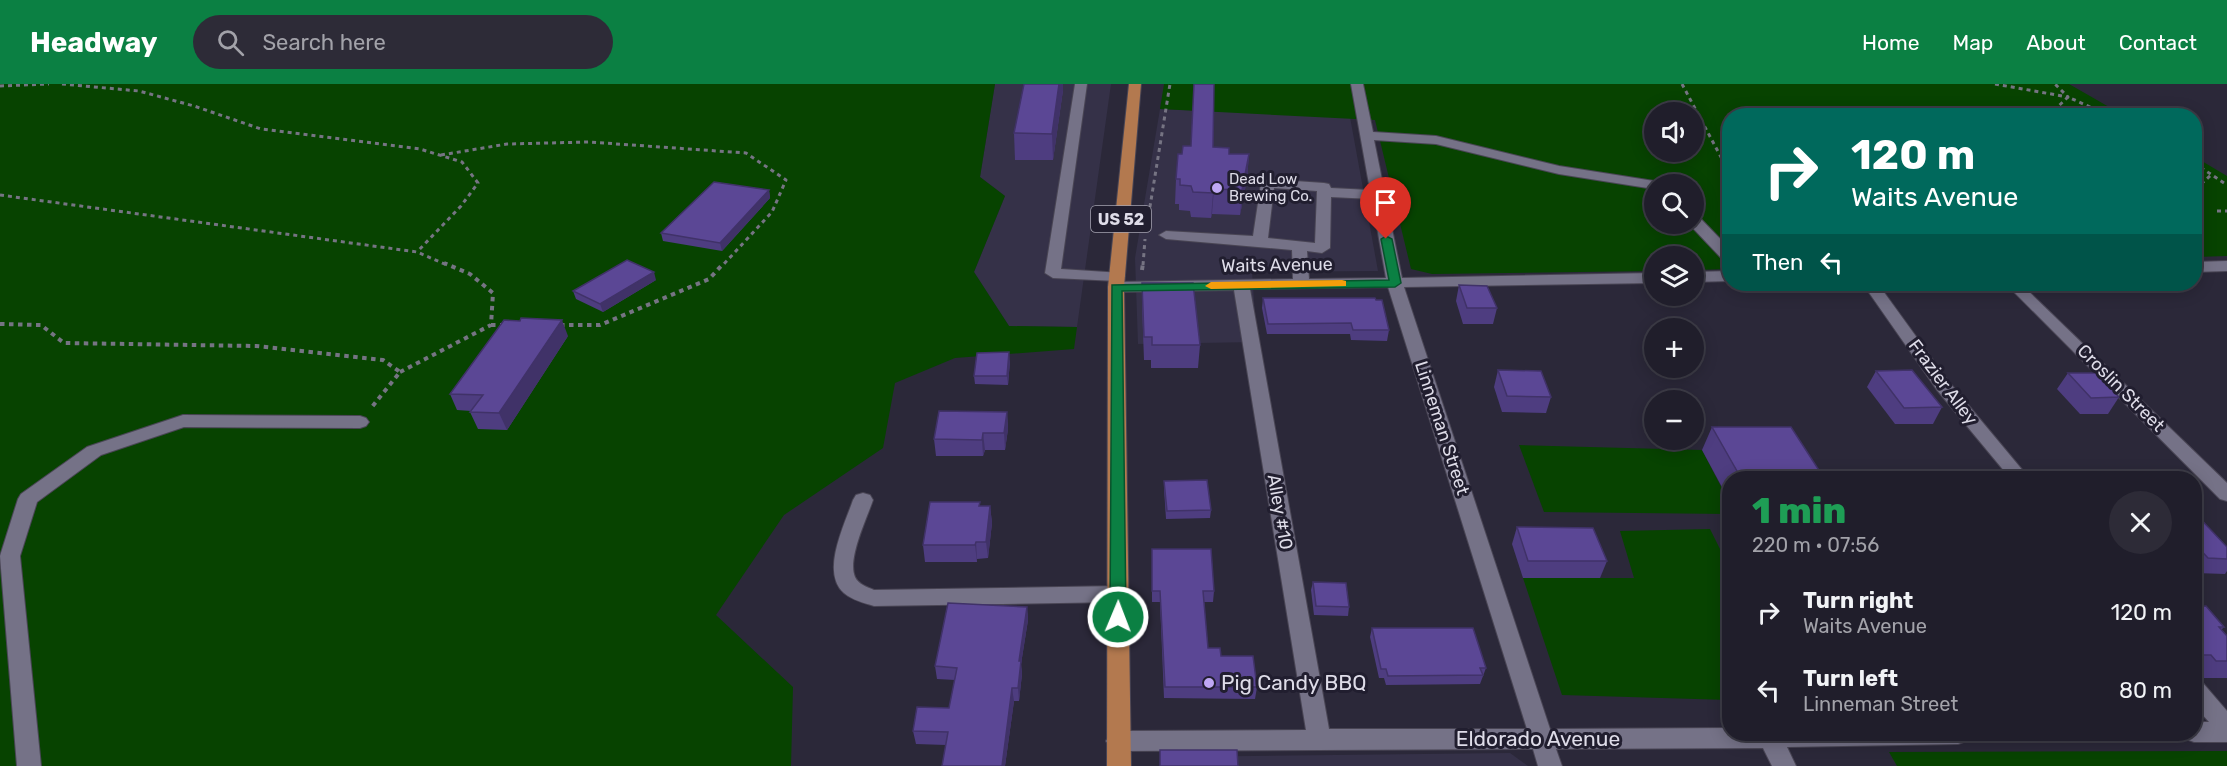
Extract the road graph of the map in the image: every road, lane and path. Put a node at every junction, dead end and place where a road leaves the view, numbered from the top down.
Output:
1 (49, 84) edge
2 (62, 84) edge
3 (1081, 84) edge
4 (1135, 84) edge
5 (1170, 84) edge
6 (1357, 84) edge
7 (1682, 84) edge
8 (1995, 84) edge
9 (2055, 84) edge
10 (0, 86) edge
11 (2068, 97) junction
12 (2056, 108) edge
13 (2092, 108) edge
14 (1366, 136) junction
15 (441, 155) junction
16 (1722, 159) edge
17 (2202, 168) edge
18 (2212, 174) junction
19 (1644, 183) edge
20 (2202, 183) edge
21 (2227, 185) edge
22 (1324, 192) junction
23 (0, 195) edge
24 (1377, 195) junction
25 (2227, 211) edge
26 (2217, 212) dead end
27 (1704, 231) edge
28 (1166, 236) dead end
29 (1260, 241) junction
30 (1299, 246) junction
31 (1722, 250) edge
32 (417, 252) junction
33 (2227, 266) edge
34 (1143, 267) dead end
35 (2202, 267) edge
36 (1722, 276) edge
37 (1704, 277) edge
38 (1644, 278) edge
39 (1116, 282) junction
40 (1395, 283) junction
41 (1301, 284) junction
42 (1241, 285) junction
43 (1875, 291) edge
44 (2020, 291) edge
45 (0, 324) edge
46 (491, 325) junction
47 (513, 325) edge
48 (556, 325) edge
49 (400, 372) junction
50 (360, 422) joint
51 (2014, 471) edge
52 (2227, 494) edge
53 (863, 500) dead end
54 (1119, 594) junction
55 (2202, 697) edge
56 (2227, 727) edge
57 (2202, 732) edge
58 (2227, 732) edge
59 (1319, 739) junction
60 (1541, 739) junction
61 (1722, 739) edge
62 (1118, 741) junction
63 (1773, 741) edge
64 (29, 766) edge
65 (1119, 766) edge
66 (1550, 766) edge
67 (1784, 766) edge

1 - 10 path
2 - 15 path
3 - 39 street, Waits Avenue
4 - 39 main road, US 52
5 - 34 path
6 - 14 street, Linneman Street
7 - 16 path
8 - 11 path
9 - 11 path
11 - 12 path
11 - 13 path
14 - 19 street
14 - 24 street, Linneman Street
15 - 32 path
15 - 48 path
17 - 18 path
18 - 20 path
18 - 21 path
22 - 24 street
22 - 29 street
22 - 30 street
23 - 32 path
24 - 40 street, Linneman Street
25 - 26 path
27 - 31 street
28 - 29 street
29 - 30 street
30 - 41 street
32 - 46 path
33 - 35 street
36 - 37 street
38 - 40 street, Waits Avenue
39 - 42 street, Waits Avenue
39 - 54 main road, US 52
40 - 41 street, Waits Avenue
40 - 60 street, Linneman Street
41 - 42 street, Waits Avenue
42 - 59 street, Alley #10
43 - 51 street, Frazier Alley
44 - 52 street, Croslin Street
45 - 49 path
46 - 47 path
46 - 49 path
49 - 50 path
50 - 64 street
53 - 54 street
54 - 62 main road, US 52
55 - 56 street
57 - 58 street
59 - 60 street, Eldorado Avenue
59 - 62 street, Eldorado Avenue
60 - 61 street, Eldorado Avenue
60 - 66 street, Linneman Street
62 - 65 main road, US 52
63 - 67 street

